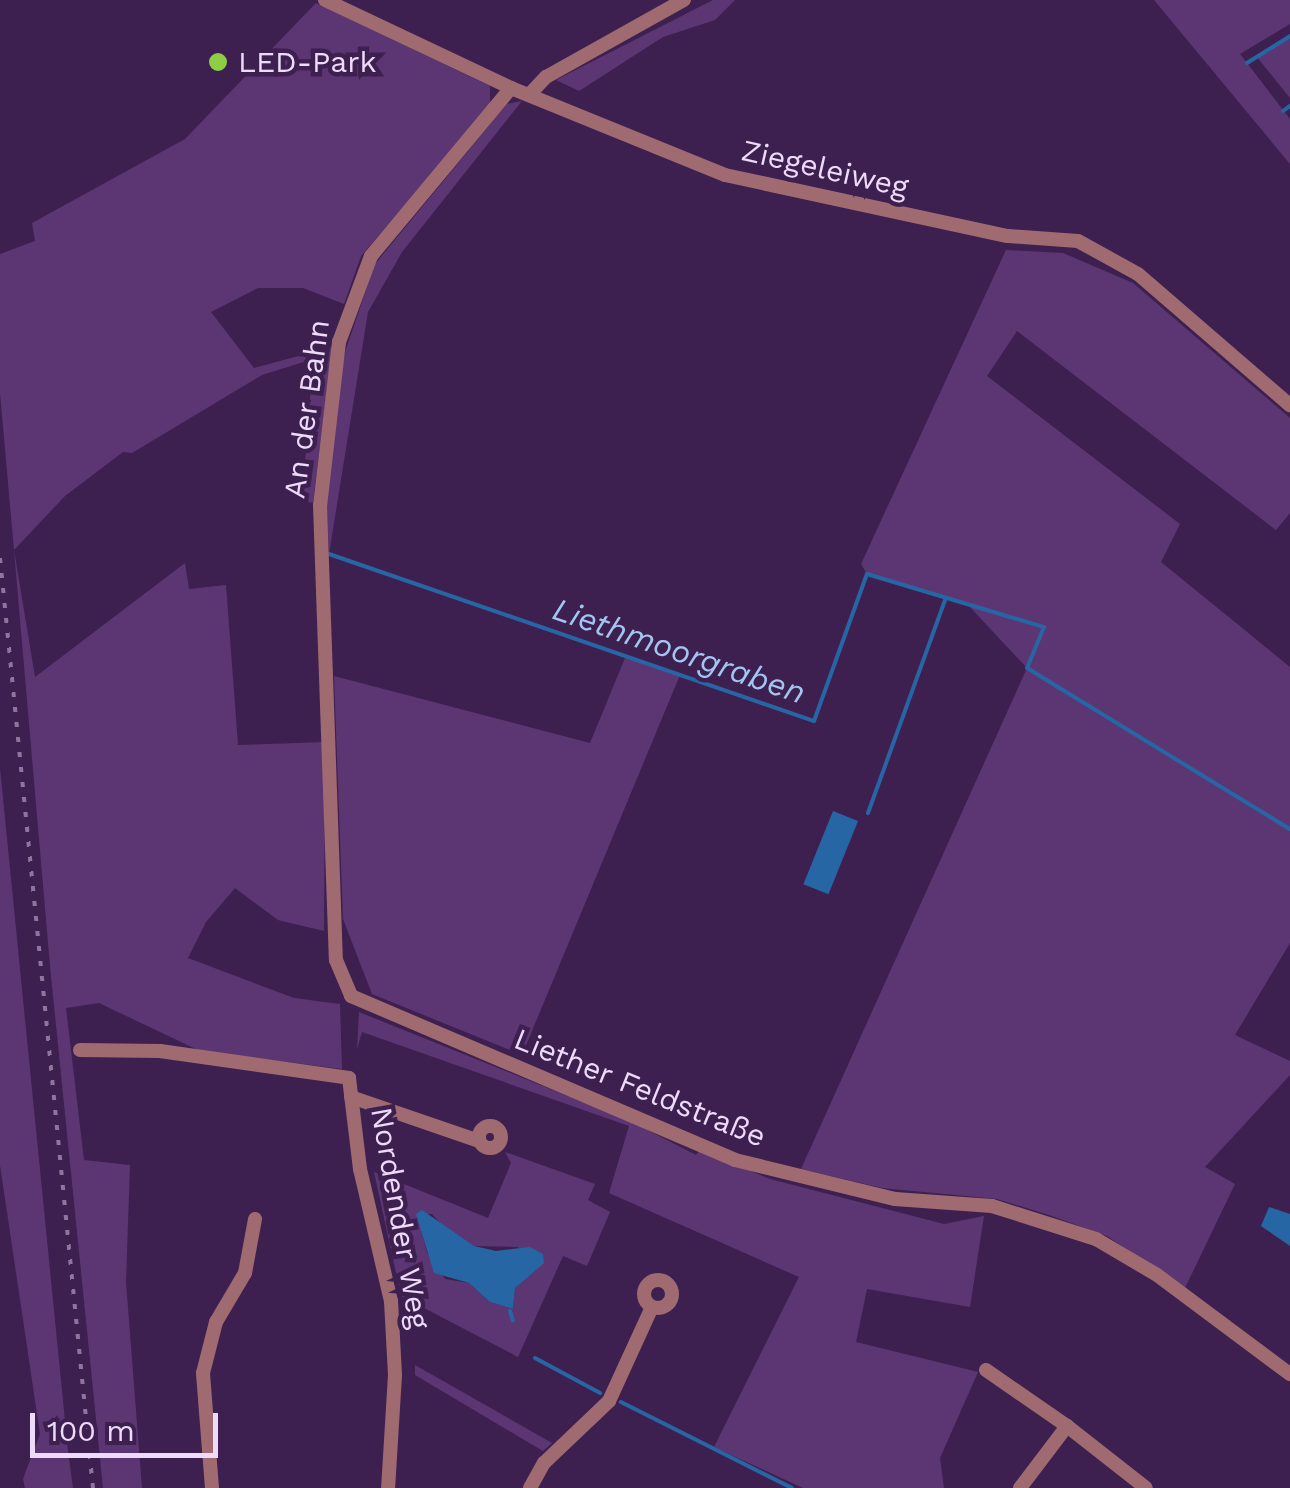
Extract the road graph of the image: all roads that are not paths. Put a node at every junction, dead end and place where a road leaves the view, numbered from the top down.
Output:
1 (325, 0) edge
2 (684, 0) edge
3 (510, 88) junction
4 (529, 95) junction
5 (1290, 405) edge
6 (351, 996) joint
7 (80, 1050) dead end
8 (350, 1097) junction
9 (479, 1141) dead end
10 (255, 1219) dead end
11 (652, 1307) dead end
12 (986, 1370) dead end
13 (1290, 1374) edge
14 (1068, 1426) junction
15 (212, 1488) edge
16 (388, 1488) edge
17 (530, 1488) edge
18 (1020, 1488) edge
19 (1146, 1488) edge

1 - 3 street, Ziegeleiweg
2 - 4 street
3 - 4 street, Ziegeleiweg
3 - 6 street, An der Bahn
4 - 5 street, Ziegeleiweg
6 - 13 street, Liether Feldstraße
7 - 8 street, Nordender Weg
8 - 9 street
8 - 16 street, Nordender Weg
10 - 15 street
11 - 17 street
12 - 14 street
14 - 18 street
14 - 19 street

